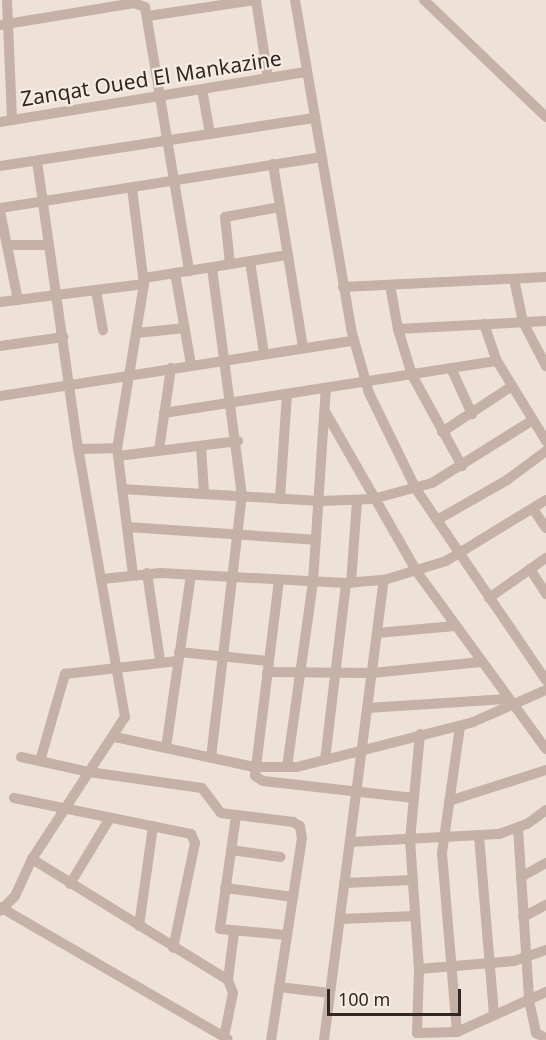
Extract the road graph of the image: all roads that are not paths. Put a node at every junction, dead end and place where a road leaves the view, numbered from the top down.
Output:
1 (6, 0) edge
2 (256, 0) edge
3 (295, 0) edge
4 (424, 0) edge
5 (105, 4) edge
6 (188, 5) edge
7 (148, 16) junction
8 (4, 25) edge
9 (307, 72) junction
10 (268, 78) junction
11 (202, 89) junction
12 (161, 96) junction
13 (546, 117) edge
14 (315, 118) junction
15 (6, 121) edge
16 (210, 134) junction
17 (168, 141) junction
18 (322, 157) junction
19 (37, 162) junction
20 (273, 164) junction
21 (0, 166) edge
22 (175, 179) junction
23 (132, 188) junction
24 (43, 200) junction
25 (280, 207) junction
26 (0, 210) edge
27 (7, 245) junction
28 (49, 245) junction
29 (288, 255) junction
30 (250, 261) junction
31 (230, 264) junction
32 (212, 267) junction
33 (189, 271) junction
34 (175, 273) junction
35 (546, 277) edge
36 (514, 279) junction
37 (144, 281) junction
38 (390, 285) junction
39 (343, 287) junction
40 (96, 290) junction
41 (57, 296) junction
42 (18, 300) junction
43 (0, 302) edge
44 (546, 321) edge
45 (523, 322) junction
46 (484, 324) junction
47 (184, 328) junction
48 (398, 329) junction
49 (103, 330) dead end
50 (137, 333) junction
51 (63, 337) junction
52 (353, 341) junction
53 (0, 346) edge
54 (303, 348) junction
55 (264, 354) junction
56 (227, 360) junction
57 (497, 361) junction
58 (191, 365) junction
59 (546, 366) edge
60 (171, 368) junction
61 (451, 368) junction
62 (130, 374) junction
63 (412, 375) junction
64 (366, 382) junction
65 (69, 384) junction
66 (512, 386) junction
67 (326, 388) junction
68 (287, 394) junction
69 (0, 396) edge
70 (233, 402) junction
71 (164, 413) junction
72 (326, 413) junction
73 (472, 414) junction
74 (533, 420) junction
75 (442, 432) junction
76 (238, 441) junction
77 (546, 441) edge
78 (201, 446) junction
79 (78, 449) junction
80 (159, 450) junction
81 (546, 450) edge
82 (117, 452) junction
83 (462, 466) junction
84 (122, 489) junction
85 (416, 489) junction
86 (204, 494) junction
87 (242, 496) junction
88 (279, 499) junction
89 (373, 499) junction
90 (546, 500) edge
91 (320, 501) junction
92 (357, 501) junction
93 (533, 509) junction
94 (437, 520) junction
95 (127, 527) junction
96 (546, 528) edge
97 (239, 535) junction
98 (316, 540) junction
99 (459, 554) junction
100 (546, 558) edge
101 (530, 569) junction
102 (417, 572) junction
103 (147, 573) junction
104 (132, 574) junction
105 (191, 574) junction
106 (235, 577) junction
107 (102, 579) junction
108 (279, 580) junction
109 (384, 580) junction
110 (313, 582) junction
111 (349, 583) junction
112 (546, 594) edge
113 (489, 598) junction
114 (455, 626) junction
115 (377, 633) junction
116 (178, 656) junction
117 (224, 657) junction
118 (160, 660) junction
119 (480, 662) junction
120 (115, 666) junction
121 (267, 667) junction
122 (372, 673) junction
123 (335, 674) junction
124 (300, 675) junction
125 (546, 680) edge
126 (546, 690) edge
127 (510, 703) junction
128 (367, 708) junction
129 (460, 726) junction
130 (420, 734) junction
131 (115, 737) junction
132 (166, 748) junction
133 (362, 748) junction
134 (546, 749) edge
135 (21, 757) dead end
136 (211, 758) junction
137 (40, 760) junction
138 (325, 760) junction
139 (254, 767) junction
140 (287, 767) junction
141 (546, 770) edge
142 (89, 772) junction
143 (356, 792) junction
144 (14, 798) dead end
145 (414, 798) junction
146 (449, 801) junction
147 (546, 810) edge
148 (64, 811) junction
149 (236, 816) junction
150 (110, 818) junction
151 (153, 826) junction
152 (518, 828) junction
153 (479, 836) junction
154 (444, 838) junction
155 (410, 840) junction
156 (350, 842) junction
157 (231, 850) junction
158 (281, 857) dead end
159 (33, 859) junction
160 (546, 862) edge
161 (521, 877) junction
162 (413, 880) junction
163 (344, 883) junction
164 (70, 884) junction
165 (225, 888) junction
166 (292, 897) junction
167 (546, 904) edge
168 (1, 909) edge
169 (415, 916) junction
170 (524, 917) junction
171 (340, 919) junction
172 (139, 926) junction
173 (234, 932) junction
174 (286, 935) junction
175 (174, 948) junction
176 (546, 950) edge
177 (526, 958) junction
178 (489, 963) junction
179 (451, 966) junction
180 (419, 969) junction
181 (228, 980) junction
182 (279, 987) junction
183 (546, 992) edge
184 (330, 993) junction
185 (529, 1000) junction
186 (494, 1014) junction
187 (457, 1032) junction
188 (227, 1038) edge
189 (546, 1038) edge
190 (271, 1040) edge
191 (324, 1040) edge

1 - 8 street
2 - 6 street
2 - 10 street
3 - 9 street
4 - 13 street
5 - 7 street
5 - 8 street
6 - 7 street
7 - 12 street
8 - 15 street
9 - 10 street, Zanqat Oued El Mankazine
9 - 14 street
10 - 11 street, Zanqat Oued El Mankazine
11 - 12 street, Zanqat Oued El Mankazine
11 - 16 street
12 - 15 street, Zanqat Oued El Mankazine
12 - 17 street
14 - 16 street
14 - 18 street
16 - 17 street
17 - 19 street
17 - 22 street
18 - 20 street
18 - 39 street
19 - 21 street
19 - 24 street
20 - 22 street
20 - 25 street
22 - 23 street
22 - 33 street
23 - 24 street
23 - 37 street
24 - 26 street
24 - 28 street
25 - 29 street
25 - 31 street
26 - 27 street
27 - 28 street
27 - 42 street
28 - 41 street
29 - 30 street
29 - 54 street
30 - 31 street
30 - 55 street
31 - 32 street
32 - 33 street
32 - 56 street
33 - 34 street
34 - 37 street
34 - 47 street
35 - 36 street
36 - 38 street
36 - 45 street
37 - 40 street
37 - 50 street
38 - 39 street
38 - 48 street
39 - 52 street
40 - 41 street
40 - 49 street
41 - 42 street
41 - 51 street
42 - 43 street
44 - 45 street
45 - 46 street
45 - 59 street
46 - 48 street
46 - 57 street
47 - 50 street
47 - 58 street
48 - 63 street
50 - 62 street
51 - 53 street
51 - 65 street
52 - 54 street
52 - 64 street
54 - 55 street
55 - 56 street
56 - 58 street
56 - 70 street
57 - 61 street
57 - 66 street
58 - 60 street
60 - 62 street
60 - 71 street
61 - 63 street
61 - 73 street
62 - 65 street
62 - 82 street
63 - 64 street
63 - 75 street
64 - 67 street
64 - 85 street
65 - 69 street
65 - 79 street
66 - 73 street
66 - 74 street
67 - 68 street
67 - 72 street
68 - 70 street
68 - 88 street
70 - 71 street
70 - 76 street
71 - 80 street
72 - 89 street
72 - 91 street
73 - 75 street
74 - 77 street
74 - 83 street
75 - 83 street
76 - 78 street
76 - 87 street
78 - 80 street
78 - 86 street
79 - 82 street
79 - 107 street
80 - 82 street
81 - 94 street
82 - 84 street
83 - 85 street
84 - 86 street
84 - 95 street
85 - 89 street
85 - 94 street
86 - 87 street
87 - 88 street
87 - 97 street
88 - 91 street
89 - 92 street
89 - 102 street
90 - 93 street
91 - 92 street
91 - 98 street
92 - 111 street
93 - 96 street
93 - 99 street
94 - 99 street
95 - 97 street
95 - 104 street
97 - 98 street
97 - 106 street
98 - 110 street
99 - 102 street
99 - 113 street
100 - 101 street
101 - 112 street
101 - 113 street
102 - 109 street
102 - 114 street
103 - 104 street
103 - 105 street
103 - 118 street
104 - 107 street
105 - 106 street
105 - 116 street
106 - 108 street
106 - 117 street
107 - 120 street
108 - 110 street
108 - 121 street
109 - 111 street
109 - 115 street
110 - 111 street
110 - 124 street
111 - 123 street
113 - 125 street
114 - 115 street
114 - 119 street
115 - 122 street
116 - 117 street
116 - 118 street
116 - 132 street
117 - 121 street
117 - 136 street
118 - 120 street
119 - 122 street
119 - 127 street
120 - 131 street
120 - 137 street
121 - 124 street
121 - 139 street
122 - 123 street
122 - 128 street
123 - 124 street
123 - 138 street
124 - 140 street
126 - 127 street
127 - 128 street
127 - 129 street
127 - 134 street
128 - 133 street
129 - 130 street
129 - 146 street
130 - 133 street
130 - 145 street
131 - 132 street
131 - 142 street
132 - 136 street
133 - 138 street
133 - 143 street
135 - 137 street
136 - 139 street
137 - 142 street
138 - 140 street
139 - 140 street
139 - 143 street
141 - 146 street
142 - 148 street
142 - 149 street
143 - 145 street
143 - 156 street
144 - 148 street
145 - 155 street
146 - 154 street
147 - 152 street
148 - 150 street
148 - 159 street
149 - 157 street
149 - 166 street
150 - 151 street
150 - 164 street
151 - 172 street
151 - 175 street
152 - 153 street
152 - 161 street
153 - 154 street
153 - 178 street
154 - 155 street
154 - 179 street
155 - 156 street
155 - 162 street
156 - 163 street
157 - 158 street
157 - 165 street
159 - 164 street
159 - 168 street
160 - 161 street
161 - 170 street
162 - 163 street
162 - 169 street
163 - 171 street
164 - 172 street
165 - 166 street
165 - 173 street
166 - 174 street
167 - 170 street
168 - 188 street
169 - 171 street
169 - 180 street
170 - 177 street
171 - 184 street
172 - 175 street
173 - 174 street
173 - 181 street
174 - 182 street
175 - 181 street
176 - 177 street
177 - 178 street
177 - 185 street
178 - 179 street
178 - 186 street
179 - 180 street
179 - 187 street
180 - 187 street
181 - 188 street
182 - 184 street
182 - 190 street
183 - 185 street
184 - 191 street
185 - 186 street
185 - 189 street
186 - 187 street

